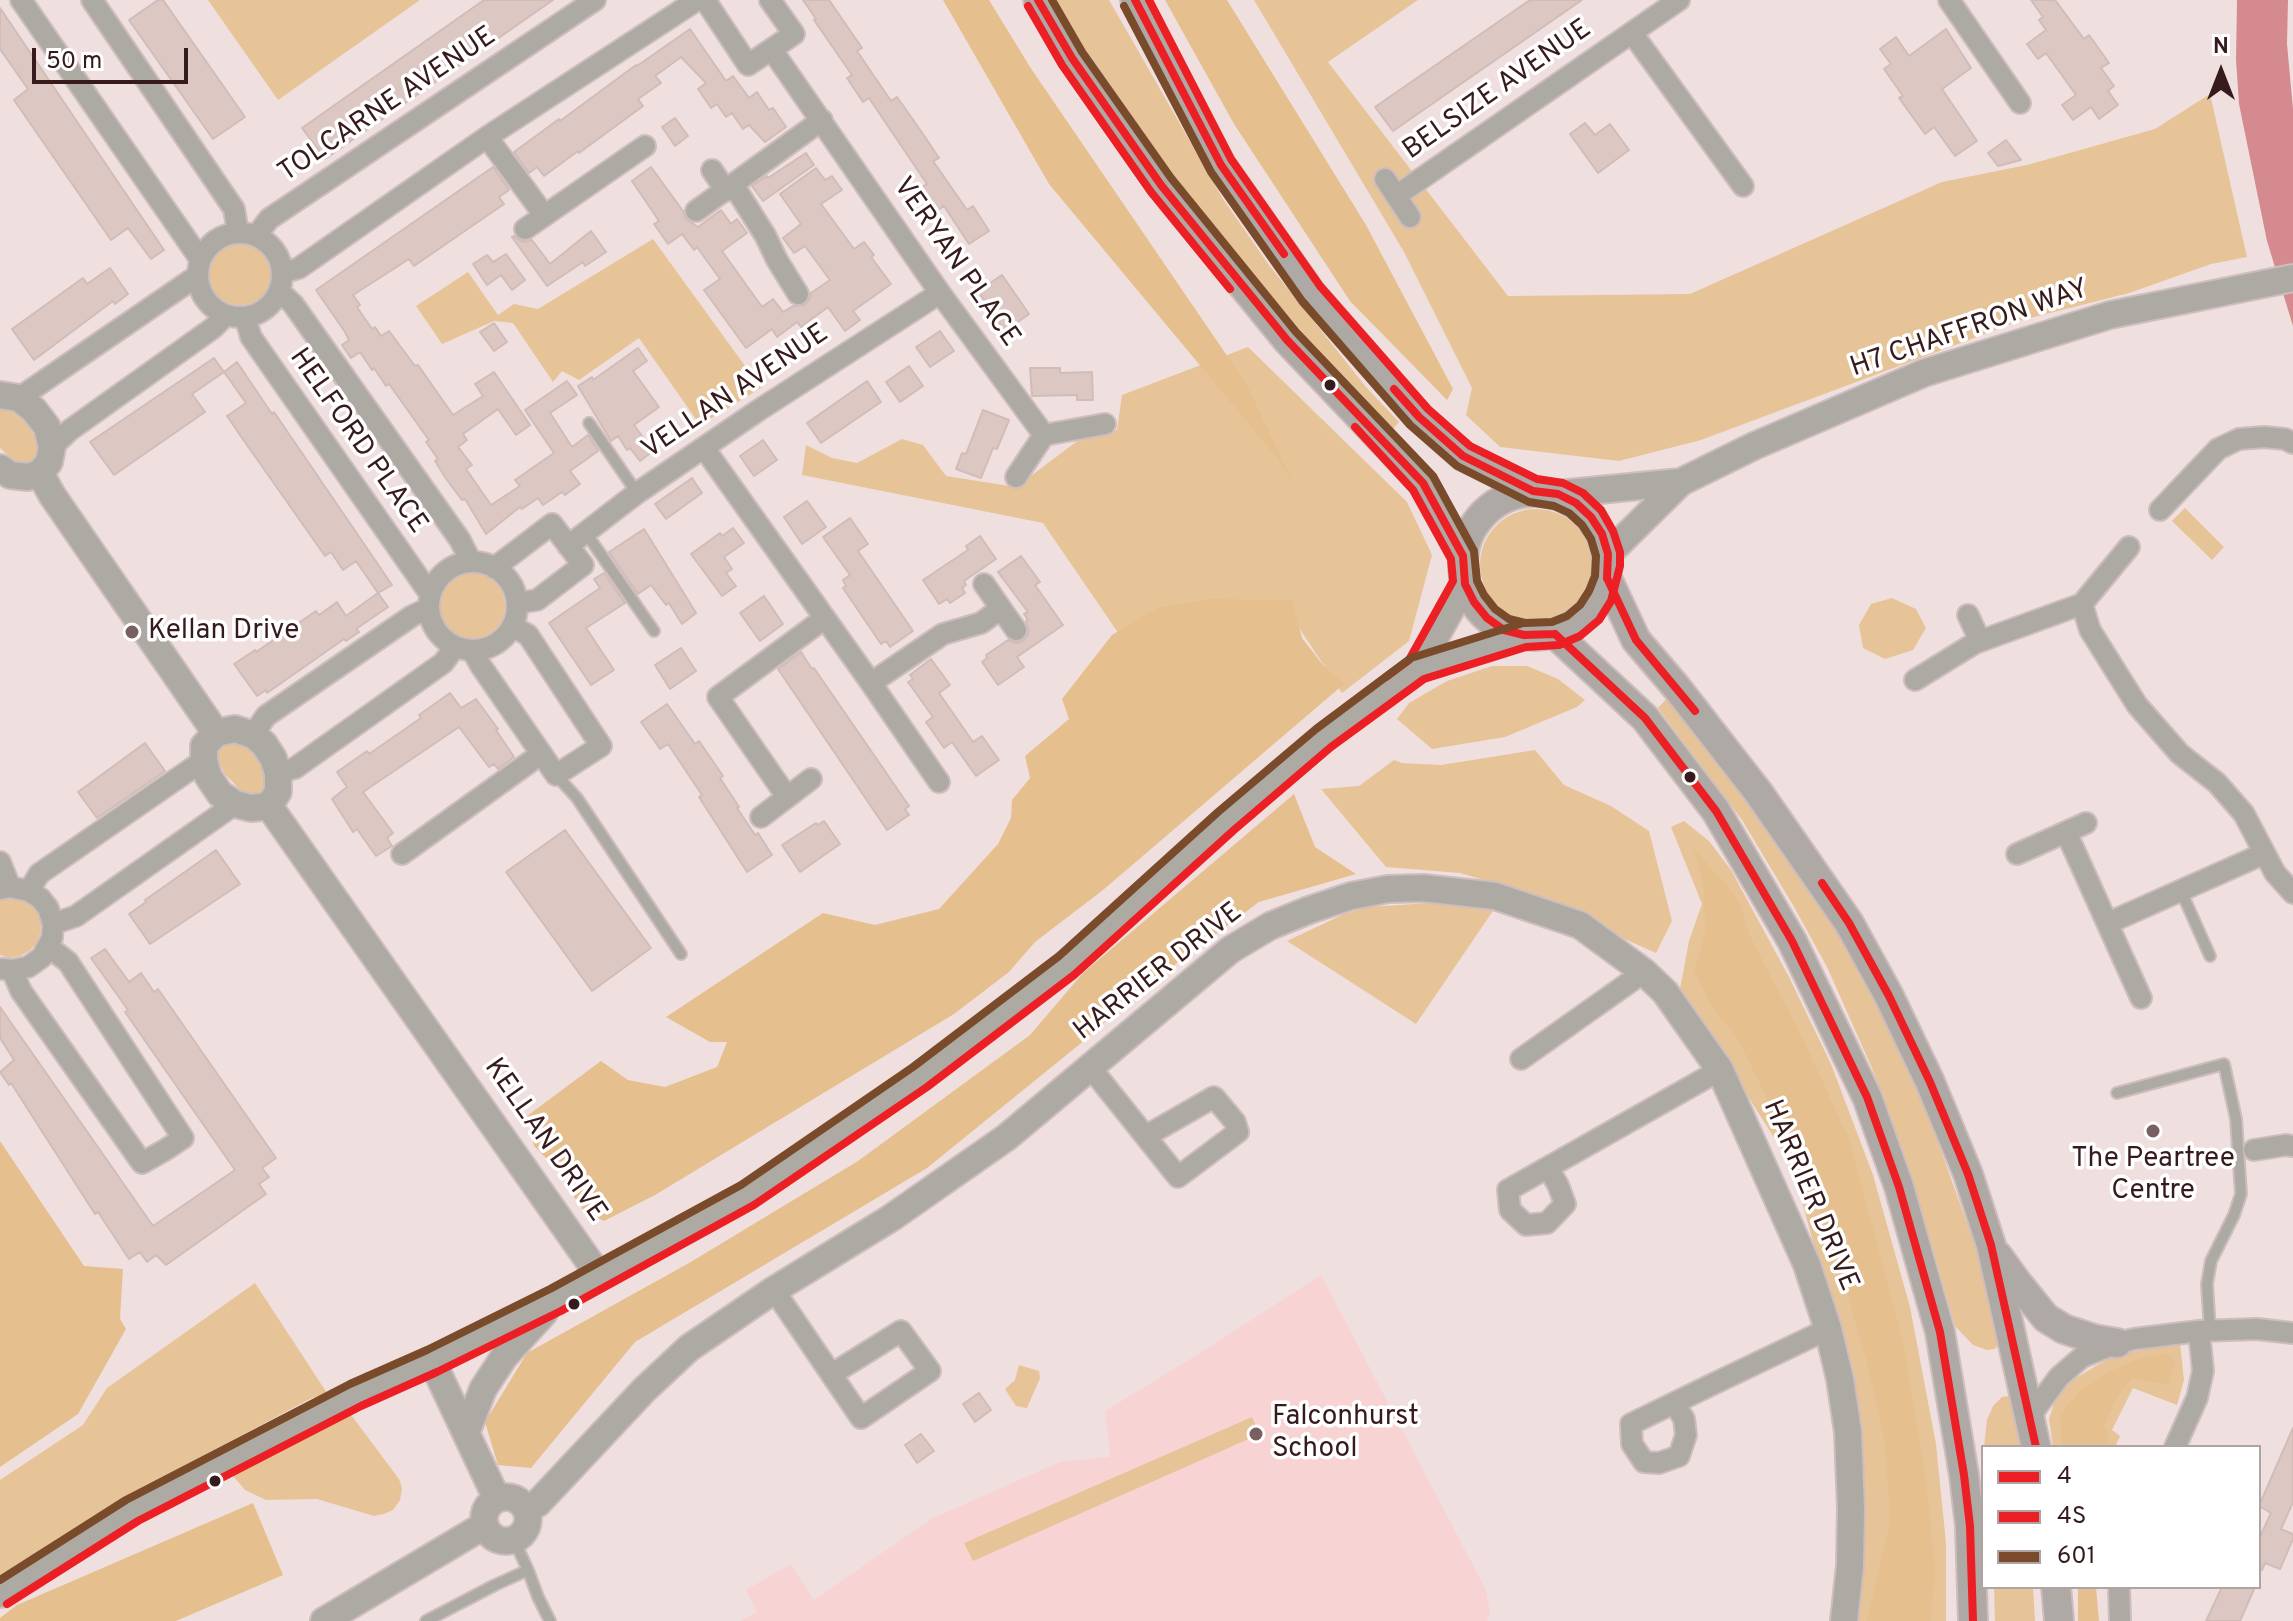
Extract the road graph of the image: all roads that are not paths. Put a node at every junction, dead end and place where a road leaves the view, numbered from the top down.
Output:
1 (21, 0) edge
2 (92, 0) edge
3 (595, 0) edge
4 (770, 0) edge
5 (1038, 0) edge
6 (1135, 0) edge
7 (1679, 0) edge
8 (1949, 0) edge
9 (704, 1) edge
10 (1632, 33) junction
11 (772, 50) junction
12 (2020, 103) dead end
13 (822, 120) junction
14 (487, 137) junction
15 (645, 146) dead end
16 (712, 170) dead end
17 (1743, 186) dead end
18 (730, 188) junction
19 (696, 211) dead end
20 (544, 215) junction
21 (1410, 217) dead end
22 (525, 229) dead end
23 (247, 234) junction
24 (199, 268) junction
25 (2293, 278) edge
26 (280, 282) junction
27 (940, 293) junction
28 (798, 294) dead end
29 (235, 316) junction
30 (10, 397) edge
31 (589, 423) dead end
32 (1105, 424) dead end
33 (1044, 435) junction
34 (2293, 443) edge
35 (52, 447) junction
36 (704, 448) junction
37 (40, 473) junction
38 (3, 475) edge
39 (1016, 477) dead end
40 (1681, 482) junction
41 (637, 493) junction
42 (1545, 493) junction
43 (2160, 510) dead end
44 (586, 533) junction
45 (568, 546) junction
46 (2129, 547) dead end
47 (471, 562) junction
48 (1607, 566) junction
49 (494, 568) junction
50 (1464, 570) junction
51 (984, 584) dead end
52 (429, 601) junction
53 (517, 603) junction
54 (2082, 604) junction
55 (1000, 609) junction
56 (1968, 615) dead end
57 (825, 618) junction
58 (512, 626) junction
59 (1016, 630) dead end
60 (654, 631) dead end
61 (1555, 634) junction
62 (1524, 635) junction
63 (1980, 641) junction
64 (464, 649) junction
65 (1418, 668) junction
66 (1915, 680) dead end
67 (871, 683) junction
68 (216, 733) junction
69 (253, 735) junction
70 (541, 754) junction
71 (204, 760) junction
72 (278, 773) junction
73 (556, 775) junction
74 (811, 779) dead end
75 (939, 782) dead end
76 (787, 797) junction
77 (235, 804) junction
78 (269, 806) junction
79 (761, 817) dead end
80 (2086, 823) dead end
81 (2066, 832) junction
82 (402, 854) dead end
83 (2017, 854) dead end
84 (2263, 854) junction
85 (0, 862) edge
86 (13, 889) edge
87 (2181, 891) junction
88 (2293, 893) edge
89 (2108, 923) junction
90 (53, 924) junction
91 (49, 947) junction
92 (681, 954) dead end
93 (2210, 956) dead end
94 (6, 970) edge
95 (1644, 972) junction
96 (2141, 998) dead end
97 (1521, 1059) dead end
98 (1090, 1067) junction
99 (1720, 1070) junction
100 (2117, 1093) dead end
101 (1146, 1136) dead end
102 (2293, 1146) edge
103 (2254, 1150) dead end
104 (1548, 1168) dead end
105 (1991, 1245) junction
106 (600, 1277) junction
107 (774, 1290) junction
108 (556, 1300) junction
109 (1828, 1329) junction
110 (2205, 1331) junction
111 (2293, 1333) edge
112 (2117, 1343) junction
113 (432, 1361) junction
114 (832, 1374) junction
115 (1674, 1403) dead end
116 (2030, 1416) junction
117 (466, 1433) junction
118 (2036, 1445) edge
119 (2176, 1445) edge
120 (497, 1499) junction
121 (526, 1510) junction
122 (485, 1525) junction
123 (514, 1540) junction
124 (528, 1570) junction
125 (2056, 1589) edge
126 (2119, 1589) edge
127 (0, 1594) edge
128 (324, 1621) edge
129 (426, 1621) edge
130 (550, 1621) edge
131 (1844, 1621) edge
132 (1973, 1621) edge
133 (2059, 1621) edge
134 (2120, 1621) edge

1 - 24 street, HELFORD PLACE
2 - 23 street, HELFORD PLACE
3 - 23 street, TOLCARNE AVENUE
4 - 11 street
5 - 50 main road
6 - 42 main road
7 - 10 street, BELSIZE AVENUE
8 - 12 street
9 - 11 street
9 - 14 street
10 - 17 street, BELSIZE AVENUE
10 - 21 street, BELSIZE AVENUE
11 - 13 street, VERYAN PLACE
13 - 18 street
13 - 27 street, VERYAN PLACE
14 - 20 street
14 - 26 street
15 - 20 street
16 - 18 street
18 - 19 street
18 - 28 street
20 - 22 street
23 - 24 street
23 - 26 street, HELFORD PLACE
24 - 29 street, HELFORD PLACE
24 - 30 street
25 - 40 street, H7 CHAFFRON WAY
26 - 29 street
26 - 47 street, HELFORD PLACE
27 - 33 street, VERYAN PLACE
27 - 36 street, VELLAN AVENUE
29 - 35 street
29 - 52 street, HELFORD PLACE
30 - 35 street
31 - 41 lane
32 - 33 street
33 - 39 street
34 - 43 street
35 - 37 street
36 - 41 street, VELLAN AVENUE
36 - 57 street
37 - 38 street
37 - 68 street
40 - 42 street, H7 CHAFFRON WAY
40 - 48 street, H7 CHAFFRON WAY
41 - 44 street, VELLAN AVENUE
42 - 48 main road
42 - 50 main road
44 - 45 street, VELLAN AVENUE
44 - 60 lane
45 - 49 street
45 - 53 street
46 - 54 street
47 - 49 street
47 - 52 street
48 - 61 main road
48 - 105 main road
49 - 53 street
50 - 62 main road
50 - 65 street
51 - 55 street
52 - 64 street, HELFORD PLACE
52 - 69 street
53 - 58 street
54 - 63 street
54 - 84 street
55 - 59 street
55 - 67 street
56 - 63 street
57 - 67 street
57 - 76 street
58 - 64 street
58 - 73 street
61 - 62 main road
61 - 132 main road
62 - 65 street
63 - 66 street
64 - 70 street, HELFORD PLACE
64 - 72 street
65 - 106 street
67 - 75 street
68 - 69 street
68 - 71 street
69 - 72 street
70 - 73 street, HELFORD PLACE
70 - 82 street
71 - 77 street
71 - 86 street
72 - 78 street
73 - 92 lane
74 - 76 street
76 - 79 street
77 - 78 street
77 - 90 street
78 - 106 street, KELLAN DRIVE
80 - 81 street
81 - 83 street
81 - 89 street
84 - 87 street
84 - 88 street
85 - 86 street
86 - 90 street
87 - 89 street
87 - 93 lane
89 - 96 street
90 - 91 street
91 - 94 street
91 - 94 street
95 - 97 street
95 - 98 street, HARRIER DRIVE
95 - 99 street, HARRIER DRIVE
98 - 101 street
98 - 107 street, HARRIER DRIVE
99 - 104 street
99 - 109 street, HARRIER DRIVE
100 - 110 lane
102 - 103 street
105 - 112 main road
105 - 116 main road
106 - 108 street
107 - 114 street
107 - 121 street, HARRIER DRIVE
108 - 113 street
108 - 117 street
109 - 115 street
109 - 131 street, HARRIER DRIVE
110 - 111 street
110 - 112 street
110 - 119 street
112 - 116 street
113 - 117 street
113 - 127 street
114 - 114 street
116 - 118 main road
117 - 120 street
120 - 121 street
120 - 122 street
121 - 123 street
122 - 123 street
122 - 128 street
123 - 124 lane
124 - 129 lane
124 - 130 lane
125 - 133 main road
126 - 134 street

